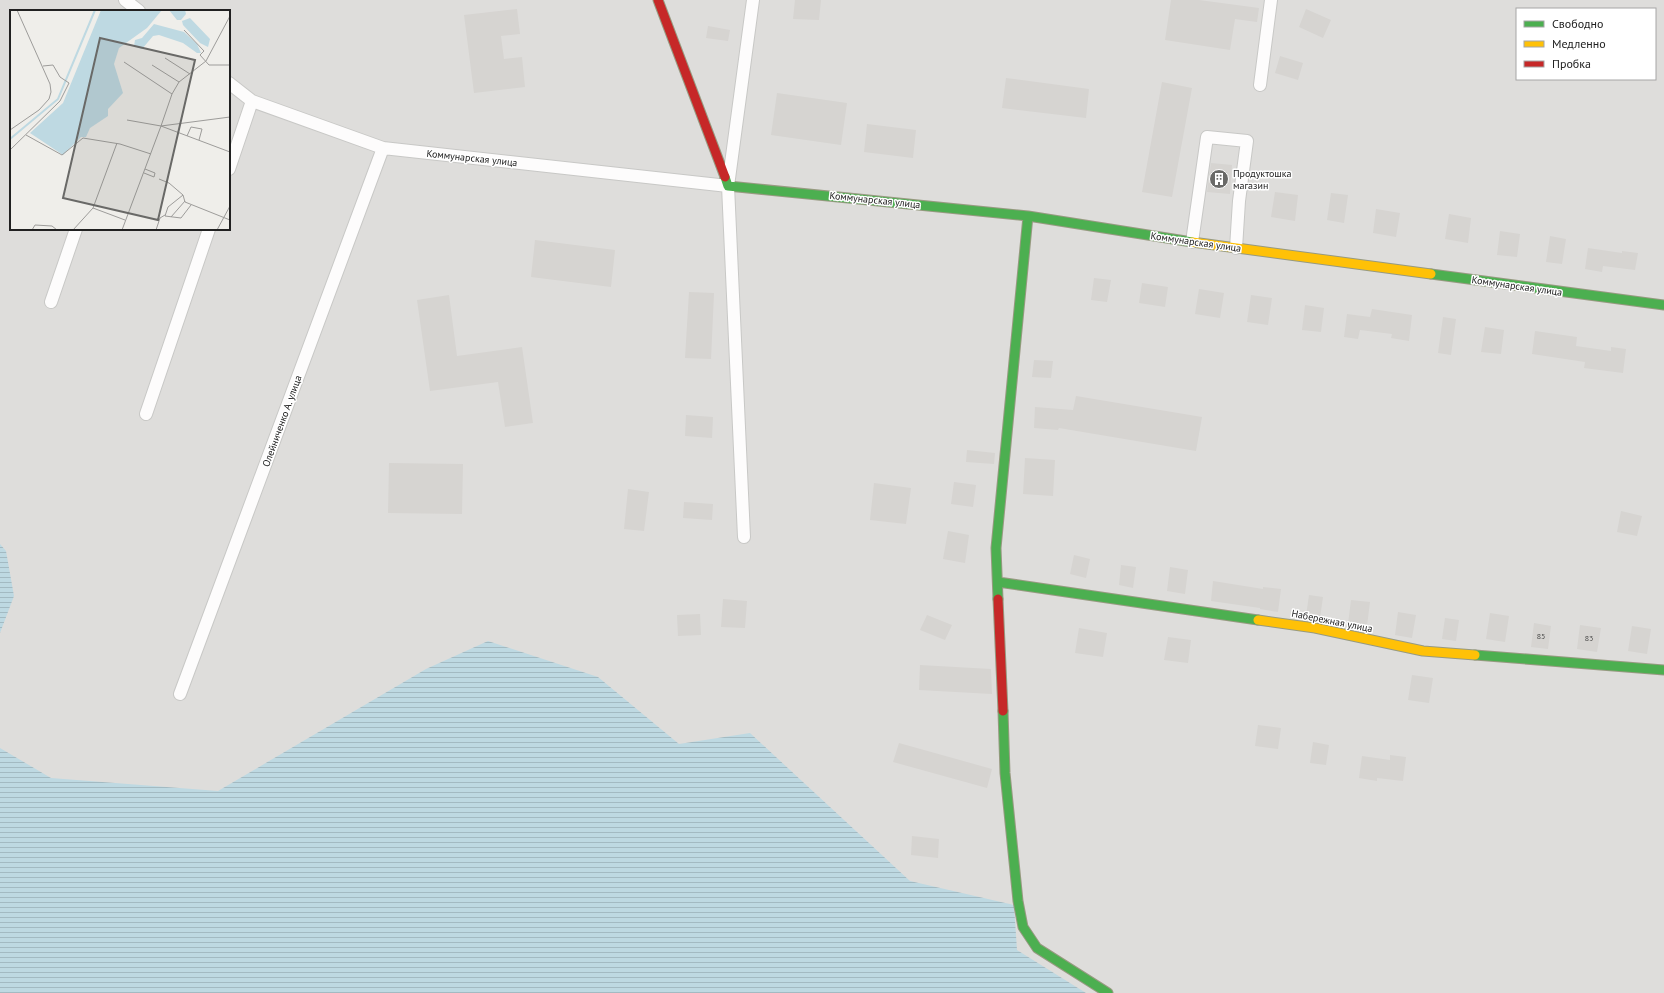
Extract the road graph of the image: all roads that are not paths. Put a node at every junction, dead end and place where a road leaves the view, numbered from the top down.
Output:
1 (125, 0) edge
2 (658, 0) edge
3 (753, 0) edge
4 (1271, 0) edge
5 (138, 10) edge
6 (230, 84) edge
7 (1260, 85) dead end
8 (252, 101) junction
9 (383, 148) junction
10 (230, 166) edge
11 (728, 186) junction
12 (1028, 216) junction
13 (76, 230) edge
14 (209, 230) edge
15 (1192, 242) junction
16 (1236, 248) junction
17 (51, 302) dead end
18 (1664, 306) edge
19 (146, 414) dead end
20 (744, 537) dead end
21 (998, 582) junction
22 (1664, 670) edge
23 (180, 694) dead end
24 (1108, 993) edge

1 - 5 street
2 - 11 street
3 - 11 street
4 - 7 street
6 - 8 street, Коммунарская улица
8 - 9 street, Коммунарская улица
8 - 10 street
9 - 11 street, Коммунарская улица
9 - 23 street, Олейниченко А. улица
11 - 12 street, Коммунарская улица
11 - 20 street
12 - 15 street, Коммунарская улица
12 - 21 street
13 - 17 street
14 - 19 street
15 - 16 street, Коммунарская улица
15 - 16 street
16 - 18 street, Коммунарская улица
21 - 22 street, Набережная улица
21 - 24 street

